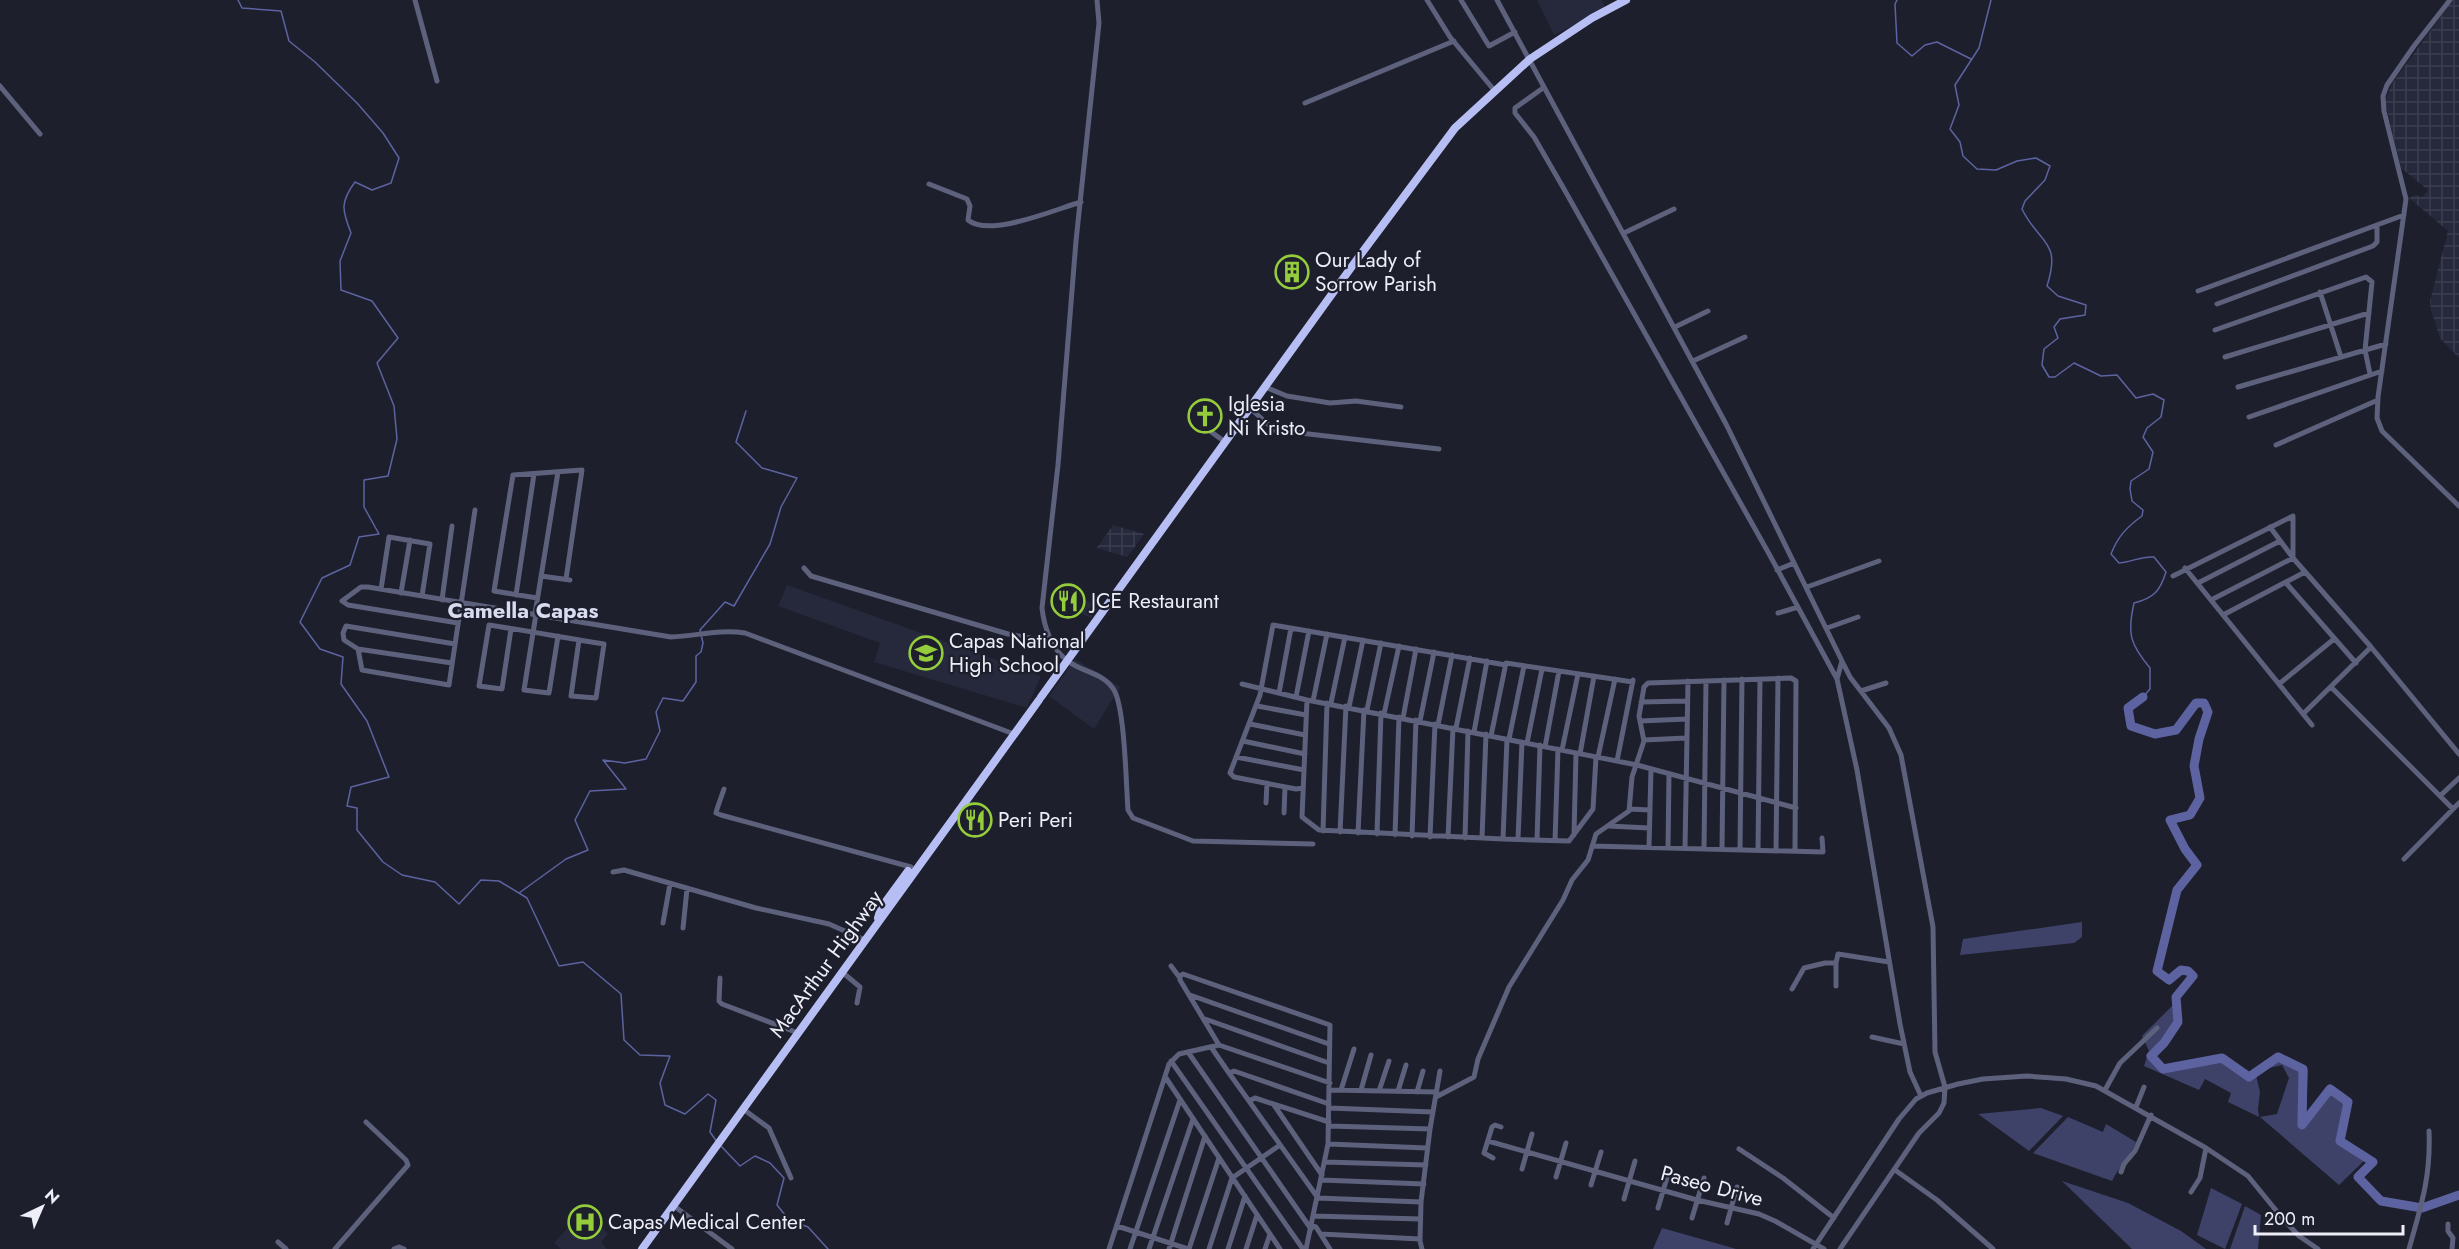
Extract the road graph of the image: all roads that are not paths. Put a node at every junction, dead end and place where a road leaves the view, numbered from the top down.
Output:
1 (415, 0) edge
2 (1097, 0) edge
3 (1427, 0) edge
4 (1461, 0) edge
5 (1497, 0) edge
6 (1626, 0) edge
7 (2450, 0) edge
8 (1515, 32) junction
9 (1454, 41) junction
10 (1530, 59) junction
11 (437, 81) dead end
12 (0, 86) edge
13 (1543, 88) junction
14 (1494, 90) junction
15 (1305, 103) dead end
16 (40, 134) dead end
17 (929, 184) dead end
18 (1081, 202) junction
19 (1674, 209) dead end
20 (2404, 215) junction
21 (2377, 225) junction
22 (1624, 233) junction
23 (2198, 291) dead end
24 (2320, 292) junction
25 (2217, 304) dead end
26 (1708, 311) dead end
27 (2369, 313) junction
28 (2331, 324) junction
29 (1675, 327) junction
30 (2215, 330) dead end
31 (1745, 337) dead end
32 (2386, 345) junction
33 (2365, 350) junction
34 (2225, 357) dead end
35 (2341, 357) junction
36 (1693, 361) junction
37 (2382, 371) junction
38 (2370, 374) junction
39 (1265, 387) junction
40 (2238, 387) dead end
41 (2378, 400) junction
42 (1401, 407) dead end
43 (1250, 408) junction
44 (1191, 417) dead end
45 (2249, 417) dead end
46 (1225, 442) junction
47 (2276, 445) dead end
48 (1439, 449) dead end
49 (558, 472) junction
50 (534, 474) junction
51 (2459, 506) edge
52 (475, 510) dead end
53 (452, 526) dead end
54 (2270, 527) junction
55 (410, 540) junction
56 (2280, 541) junction
57 (2293, 558) junction
58 (1879, 561) dead end
59 (1794, 563) junction
60 (804, 567) dead end
61 (2185, 568) junction
62 (1777, 570) junction
63 (2305, 572) junction
64 (541, 576) junction
65 (2173, 576) dead end
66 (2198, 583) junction
67 (2286, 583) junction
68 (1807, 587) junction
69 (381, 590) junction
70 (401, 593) junction
71 (516, 595) junction
72 (422, 596) junction
73 (537, 598) junction
74 (442, 600) junction
75 (2211, 600) junction
76 (461, 603) junction
77 (1798, 607) junction
78 (1778, 613) dead end
79 (535, 614) junction
80 (2223, 615) junction
81 (1858, 617) dead end
82 (458, 623) junction
83 (1291, 628) junction
84 (1827, 628) junction
85 (511, 629) junction
86 (1309, 631) junction
87 (534, 632) junction
88 (1327, 634) junction
89 (558, 636) junction
90 (1345, 637) junction
91 (2334, 639) junction
92 (579, 640) junction
93 (1363, 640) junction
94 (1052, 642) junction
95 (1381, 643) junction
96 (455, 644) junction
97 (1399, 646) junction
98 (2371, 648) junction
99 (358, 649) junction
100 (1416, 649) junction
101 (1434, 652) junction
102 (1452, 655) junction
103 (1470, 658) junction
104 (1067, 661) junction
105 (1487, 661) junction
106 (1842, 661) junction
107 (452, 663) junction
108 (2356, 663) junction
109 (1506, 664) junction
110 (1524, 666) junction
111 (1542, 669) junction
112 (1559, 671) junction
113 (1578, 674) junction
114 (1594, 676) junction
115 (1778, 678) junction
116 (1615, 679) junction
117 (1742, 679) junction
118 (1760, 679) junction
119 (1837, 679) junction
120 (1724, 680) junction
121 (1688, 681) junction
122 (1706, 681) junction
123 (1886, 683) dead end
124 (1242, 684) dead end
125 (2279, 684) junction
126 (2331, 687) junction
127 (1262, 688) junction
128 (1861, 691) junction
129 (1279, 693) junction
130 (1296, 697) junction
131 (1310, 700) junction
132 (1687, 701) junction
133 (1641, 702) junction
134 (1329, 703) junction
135 (1257, 706) junction
136 (1347, 706) junction
137 (1365, 710) junction
138 (1383, 714) junction
139 (2303, 714) junction
140 (1306, 715) junction
141 (1401, 717) junction
142 (1687, 719) junction
143 (1418, 721) junction
144 (1640, 721) junction
145 (1250, 724) junction
146 (1436, 724) junction
147 (2312, 725) dead end
148 (1454, 728) junction
149 (1471, 731) junction
150 (1014, 734) junction
151 (1305, 735) junction
152 (1488, 735) junction
153 (1686, 738) junction
154 (1508, 739) junction
155 (1644, 740) junction
156 (1243, 741) junction
157 (1524, 742) junction
158 (1543, 746) junction
159 (1560, 750) junction
160 (1578, 753) junction
161 (1305, 754) junction
162 (2459, 754) edge
163 (1236, 757) junction
164 (1597, 757) junction
165 (1617, 761) junction
166 (1636, 765) junction
167 (1651, 769) junction
168 (1304, 770) junction
169 (1669, 774) junction
170 (2459, 778) edge
171 (1687, 779) junction
172 (1267, 783) junction
173 (1704, 784) junction
174 (1285, 787) junction
175 (1303, 788) junction
176 (724, 789) dead end
177 (1724, 789) junction
178 (1740, 794) junction
179 (2440, 796) junction
180 (1758, 799) junction
181 (1266, 802) dead end
182 (1776, 803) junction
183 (2459, 803) edge
184 (1796, 808) junction
185 (1629, 809) junction
186 (2453, 809) junction
187 (1650, 810) junction
188 (1284, 813) dead end
189 (1607, 826) junction
190 (1649, 828) junction
191 (1323, 831) junction
192 (1340, 832) junction
193 (1358, 833) junction
194 (1377, 834) junction
195 (1395, 835) junction
196 (1412, 836) junction
197 (1574, 836) junction
198 (1430, 837) junction
199 (1448, 837) junction
200 (1465, 838) junction
201 (1482, 838) junction
202 (1822, 838) dead end
203 (938, 839) junction
204 (1503, 839) junction
205 (1518, 840) junction
206 (1536, 840) junction
207 (1555, 841) junction
208 (1313, 844) dead end
209 (1592, 846) junction
210 (1649, 847) junction
211 (1668, 848) junction
212 (1685, 848) junction
213 (1704, 849) junction
214 (1722, 849) junction
215 (1740, 849) junction
216 (1758, 850) junction
217 (1776, 850) junction
218 (1795, 851) junction
219 (2404, 859) dead end
220 (911, 867) junction
221 (613, 872) dead end
222 (670, 884) junction
223 (687, 889) junction
224 (663, 923) dead end
225 (876, 924) junction
226 (683, 928) dead end
227 (865, 940) junction
228 (1889, 962) junction
229 (1836, 963) junction
230 (1172, 966) dead end
231 (842, 972) junction
232 (720, 978) dead end
233 (1180, 978) junction
234 (1836, 986) dead end
235 (1792, 989) dead end
236 (1190, 995) junction
237 (857, 1003) dead end
238 (1329, 1016) dead end
239 (1205, 1019) junction
240 (1330, 1024) junction
241 (2157, 1028) dead end
242 (798, 1033) junction
243 (1872, 1037) dead end
244 (1329, 1044) junction
245 (1904, 1044) junction
246 (1219, 1045) junction
247 (1211, 1047) junction
248 (1354, 1049) dead end
249 (1188, 1052) junction
250 (1371, 1055) dead end
251 (1171, 1061) junction
252 (1389, 1061) dead end
253 (1329, 1063) junction
254 (1406, 1065) dead end
255 (1424, 1071) dead end
256 (1440, 1071) dead end
257 (1229, 1073) junction
258 (1166, 1078) junction
259 (1330, 1086) junction
260 (1945, 1087) junction
261 (2144, 1087) dead end
262 (1341, 1090) junction
263 (1361, 1090) junction
264 (2105, 1090) junction
265 (1379, 1091) junction
266 (1398, 1091) junction
267 (1417, 1092) junction
268 (1436, 1094) junction
269 (1921, 1096) junction
270 (1180, 1100) junction
271 (1249, 1101) junction
272 (1273, 1104) junction
273 (1329, 1106) junction
274 (2136, 1107) junction
275 (743, 1109) junction
276 (1433, 1112) junction
277 (2151, 1115) junction
278 (1193, 1119) junction
279 (366, 1122) dead end
280 (1329, 1124) junction
281 (1501, 1127) dead end
282 (1430, 1130) junction
283 (2430, 1131) dead end
284 (1533, 1134) dead end
285 (1205, 1137) junction
286 (1488, 1141) junction
287 (1566, 1143) dead end
288 (1328, 1144) junction
289 (1280, 1145) junction
290 (1427, 1148) junction
291 (2206, 1148) junction
292 (1739, 1149) dead end
293 (1528, 1152) junction
294 (1601, 1152) dead end
295 (1262, 1157) junction
296 (1219, 1158) junction
297 (1492, 1158) dead end
298 (1560, 1161) junction
299 (1635, 1161) dead end
300 (1325, 1162) junction
301 (1426, 1165) junction
302 (1246, 1168) junction
303 (1522, 1169) dead end
304 (1895, 1170) junction
305 (1595, 1171) junction
306 (1669, 1171) dead end
307 (2121, 1172) dead end
308 (1321, 1177) junction
309 (1556, 1177) dead end
310 (791, 1178) dead end
311 (1232, 1178) junction
312 (1704, 1178) dead end
313 (1629, 1181) junction
314 (1424, 1184) junction
315 (1591, 1185) dead end
316 (1737, 1187) dead end
317 (1664, 1190) junction
318 (2191, 1192) dead end
319 (1245, 1196) junction
320 (1318, 1198) junction
321 (1624, 1199) dead end
322 (1697, 1200) junction
323 (1421, 1202) junction
324 (674, 1206) junction
325 (1658, 1208) dead end
326 (1732, 1208) junction
327 (1257, 1215) junction
328 (1314, 1216) junction
329 (1692, 1218) dead end
330 (1834, 1218) junction
331 (1420, 1219) junction
332 (1727, 1223) dead end
333 (2448, 1224) dead end
334 (1117, 1226) junction
335 (1312, 1227) junction
336 (1136, 1232) junction
337 (1270, 1234) junction
338 (1321, 1234) junction
339 (1153, 1238) junction
340 (1420, 1239) junction
341 (278, 1242) dead end
342 (1169, 1246) edge
343 (1815, 1247) edge
344 (286, 1249) edge
345 (335, 1249) edge
346 (394, 1249) edge
347 (404, 1249) edge
348 (642, 1249) edge
349 (732, 1249) edge
350 (1109, 1249) edge
351 (1130, 1249) edge
352 (1149, 1249) edge
353 (1188, 1249) edge
354 (1209, 1249) edge
355 (1228, 1249) edge
356 (1246, 1249) edge
357 (1265, 1249) edge
358 (1280, 1249) edge
359 (1305, 1249) edge
360 (1330, 1249) edge
361 (1422, 1249) edge
362 (1824, 1249) edge
363 (1840, 1249) edge
364 (1993, 1249) edge
365 (2318, 1249) edge
366 (2409, 1249) edge
367 (2452, 1249) edge

1 - 11 street
2 - 18 street
3 - 9 street
4 - 8 street
5 - 8 street
6 - 10 highway, MacArthur Highway
7 - 20 street
8 - 10 street
9 - 14 street
9 - 15 street
10 - 13 street
10 - 14 highway, MacArthur Highway
12 - 16 street
13 - 22 street
13 - 62 street
14 - 39 highway, MacArthur Highway
17 - 18 street
18 - 94 street
19 - 22 street
20 - 21 street
20 - 32 street
21 - 23 street
21 - 25 street
22 - 29 street
24 - 27 street
24 - 28 street
24 - 30 street
26 - 29 street
27 - 28 street
27 - 33 street
28 - 34 street
28 - 35 street
29 - 36 street
31 - 36 street
32 - 33 street
32 - 37 street
33 - 35 street
33 - 38 street
35 - 40 street
36 - 59 street
37 - 38 street
37 - 41 street
38 - 45 street
39 - 42 street
39 - 43 highway, MacArthur Highway
41 - 47 street
41 - 51 street
43 - 46 highway, MacArthur Highway
43 - 48 street
44 - 46 street
46 - 104 highway, MacArthur Highway
49 - 50 street
49 - 64 street
49 - 64 street
50 - 71 street
50 - 71 street
52 - 76 street
53 - 74 street
54 - 56 street
54 - 57 street
54 - 61 street
55 - 69 street
55 - 70 street
55 - 72 street
56 - 57 street
56 - 66 street
57 - 63 street
57 - 75 street
58 - 68 street
59 - 62 street
59 - 68 street
60 - 94 street
61 - 65 street
61 - 66 street
62 - 77 street
63 - 67 street
63 - 98 street
64 - 73 street
66 - 75 street
67 - 80 street
67 - 91 street
68 - 84 street
69 - 70 street
69 - 82 street
70 - 72 street
71 - 73 street
72 - 74 street
73 - 79 street
74 - 76 street
75 - 80 street
76 - 79 street
76 - 82 street
77 - 78 street
77 - 119 street
79 - 87 street
79 - 150 street
80 - 125 street
81 - 84 street
82 - 96 street
83 - 86 street
83 - 127 street
83 - 129 street
84 - 106 street
85 - 85 street
85 - 87 street
86 - 88 street
86 - 130 street
87 - 89 street
87 - 89 street
88 - 90 street
88 - 131 street
89 - 92 street
90 - 93 street
90 - 134 street
91 - 108 street
91 - 125 street
92 - 92 street
93 - 95 street
93 - 136 street
94 - 104 street
95 - 97 street
95 - 137 street
96 - 99 street
96 - 107 street
97 - 100 street
97 - 138 street
98 - 108 street
98 - 162 street
99 - 107 street
99 - 107 street
100 - 101 street
100 - 141 street
101 - 102 street
101 - 143 street
102 - 103 street
102 - 146 street
103 - 105 street
103 - 148 street
104 - 150 highway, MacArthur Highway
104 - 208 street
105 - 109 street
105 - 149 street
106 - 119 street
106 - 128 street
108 - 126 street
109 - 110 street
109 - 152 street
110 - 111 street
110 - 154 street
111 - 112 street
111 - 157 street
112 - 113 street
112 - 158 street
113 - 114 street
113 - 159 street
114 - 116 street
114 - 160 street
115 - 118 street
115 - 182 street
115 - 184 street
116 - 164 street
116 - 165 street
117 - 118 street
117 - 120 street
117 - 178 street
118 - 180 street
119 - 228 street
120 - 122 street
120 - 177 street
121 - 122 street
121 - 132 street
121 - 133 street
122 - 173 street
123 - 128 street
124 - 127 street
125 - 139 street
126 - 139 street
126 - 179 street
127 - 129 street
127 - 135 street
128 - 260 street
129 - 130 street
130 - 131 street
131 - 134 street
131 - 140 street
132 - 133 street
132 - 142 street
133 - 144 street
134 - 136 street
134 - 191 street
135 - 140 street
135 - 145 street
136 - 137 street
136 - 192 street
137 - 138 street
137 - 193 street
138 - 141 street
138 - 194 street
139 - 147 street
140 - 151 street
141 - 143 street
141 - 195 street
142 - 144 street
142 - 153 street
143 - 146 street
143 - 196 street
144 - 155 street
145 - 151 street
145 - 156 street
146 - 148 street
146 - 198 street
148 - 149 street
148 - 199 street
149 - 152 street
149 - 200 street
150 - 203 highway, MacArthur Highway
151 - 161 street
152 - 154 street
152 - 201 street
153 - 155 street
153 - 171 street
154 - 157 street
154 - 204 street
155 - 166 street
156 - 161 street
156 - 163 street
157 - 158 street
157 - 205 street
158 - 159 street
158 - 206 street
159 - 160 street
159 - 207 street
160 - 164 street
160 - 197 street
161 - 168 street
163 - 168 street
163 - 172 street
164 - 165 street
164 - 197 street
165 - 166 street
166 - 167 street
166 - 185 street
167 - 169 street
167 - 187 street
168 - 175 street
169 - 171 street
169 - 211 street
170 - 179 street
171 - 173 street
171 - 212 street
172 - 174 street
172 - 181 street
173 - 177 street
173 - 213 street
174 - 175 street
174 - 188 street
175 - 191 street
176 - 220 street
177 - 178 street
177 - 214 street
178 - 180 street
178 - 215 street
179 - 186 street
180 - 182 street
180 - 216 street
182 - 184 street
182 - 217 street
183 - 186 street
184 - 218 street
185 - 187 street
185 - 189 street
186 - 219 street
187 - 190 street
189 - 190 street
189 - 209 street
190 - 210 street
191 - 192 street
192 - 193 street
193 - 194 street
194 - 195 street
195 - 196 street
196 - 198 street
197 - 207 street
198 - 199 street
199 - 200 street
200 - 201 street
201 - 204 street
202 - 218 street
203 - 220 highway
203 - 225 highway, MacArthur Highway
204 - 205 street
205 - 206 street
206 - 207 street
209 - 210 street
209 - 268 street
210 - 211 street
211 - 212 street
212 - 213 street
213 - 214 street
214 - 215 street
215 - 216 street
216 - 217 street
217 - 218 street
220 - 225 highway
221 - 222 street
222 - 223 street
222 - 224 street
223 - 226 street
223 - 227 street
225 - 227 highway, MacArthur Highway
227 - 231 highway, MacArthur Highway
228 - 229 street
228 - 245 street
229 - 234 street
229 - 235 street
230 - 233 street
231 - 237 street
231 - 242 highway, MacArthur Highway
232 - 242 street
233 - 236 street
233 - 240 street
236 - 239 street
236 - 244 street
238 - 240 street
239 - 246 street
239 - 253 street
240 - 244 street
241 - 264 street
242 - 275 highway, MacArthur Highway
243 - 245 street
244 - 253 street
245 - 269 street
246 - 247 street
246 - 259 street
247 - 249 street
247 - 257 street
248 - 262 street
249 - 251 street
249 - 295 street
250 - 263 street
251 - 258 street
251 - 302 street
252 - 265 street
253 - 259 street
254 - 266 street
255 - 267 street
256 - 268 street
257 - 271 street
257 - 273 street
258 - 270 street
258 - 334 street
259 - 262 street
259 - 273 street
260 - 264 street
260 - 269 street
260 - 304 street
261 - 274 street
262 - 263 street
263 - 265 street
264 - 274 street
265 - 266 street
266 - 267 street
267 - 268 street
268 - 276 street
269 - 330 street
270 - 278 street
270 - 336 street
271 - 272 street
271 - 289 street
272 - 280 street
272 - 308 street
273 - 276 street
273 - 280 street
274 - 277 street
275 - 310 street
275 - 324 highway, MacArthur Highway
276 - 282 street
277 - 291 street
277 - 307 street
278 - 285 street
278 - 339 street
279 - 345 street
280 - 282 street
280 - 288 street
281 - 286 street
282 - 290 street
283 - 366 street
284 - 293 street
285 - 296 street
285 - 342 street
286 - 293 street, Paseo Drive
286 - 297 street
287 - 298 street
288 - 290 street
288 - 300 street
289 - 295 street
289 - 320 street
290 - 301 street
291 - 318 street
291 - 365 street
292 - 330 street
293 - 298 street, Paseo Drive
293 - 303 street
294 - 305 street
295 - 302 street
295 - 335 street
296 - 311 street
296 - 353 street
298 - 305 street, Paseo Drive
298 - 309 street
299 - 313 street
300 - 301 street
300 - 308 street
301 - 314 street
302 - 311 street
302 - 359 street
304 - 363 street
304 - 364 street
305 - 313 street, Paseo Drive
305 - 315 street
306 - 317 street
308 - 314 street
308 - 320 street
311 - 319 street
311 - 354 street
312 - 322 street
313 - 317 street, Paseo Drive
313 - 321 street
314 - 323 street
316 - 326 street
317 - 322 street, Paseo Drive
317 - 325 street
319 - 327 street
319 - 355 street
320 - 323 street
320 - 328 street
322 - 326 street, Paseo Drive
322 - 329 street
323 - 331 street
324 - 348 highway, MacArthur Highway
324 - 349 street
326 - 332 street
326 - 343 street, Paseo Drive
327 - 337 street
327 - 356 street
328 - 331 street
328 - 335 street
330 - 343 street
331 - 340 street
333 - 367 street
334 - 336 street
334 - 350 street
335 - 338 street
335 - 359 street
336 - 339 street
336 - 351 street
337 - 357 street
337 - 358 street
338 - 340 street
338 - 360 street
339 - 342 street
339 - 352 street
340 - 361 street
341 - 344 street
342 - 353 street
343 - 362 street, Paseo Drive
346 - 347 street

